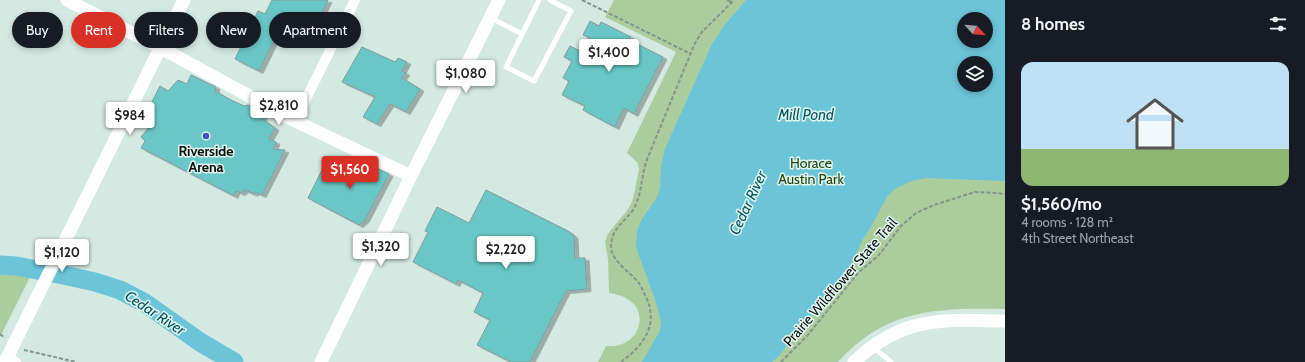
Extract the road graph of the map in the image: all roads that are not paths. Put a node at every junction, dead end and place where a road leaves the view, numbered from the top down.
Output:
1 (67, 0) edge
2 (184, 0) edge
3 (355, 0) edge
4 (499, 0) edge
5 (539, 0) edge
6 (550, 0) edge
7 (178, 12) edge
8 (490, 18) junction
9 (134, 34) edge
10 (522, 34) junction
11 (161, 48) joint
12 (295, 121) junction
13 (411, 176) junction
14 (1005, 321) edge
15 (873, 347) junction
16 (9, 360) edge
17 (321, 362) edge
18 (854, 362) edge
19 (891, 362) edge

1 - 9 street
2 - 7 street
3 - 12 street
4 - 8 street
5 - 10 lane
6 - 10 lane
8 - 10 lane
8 - 13 street
11 - 12 street
11 - 16 street
12 - 13 street
13 - 17 street
14 - 15 street
15 - 18 street
15 - 19 lane

